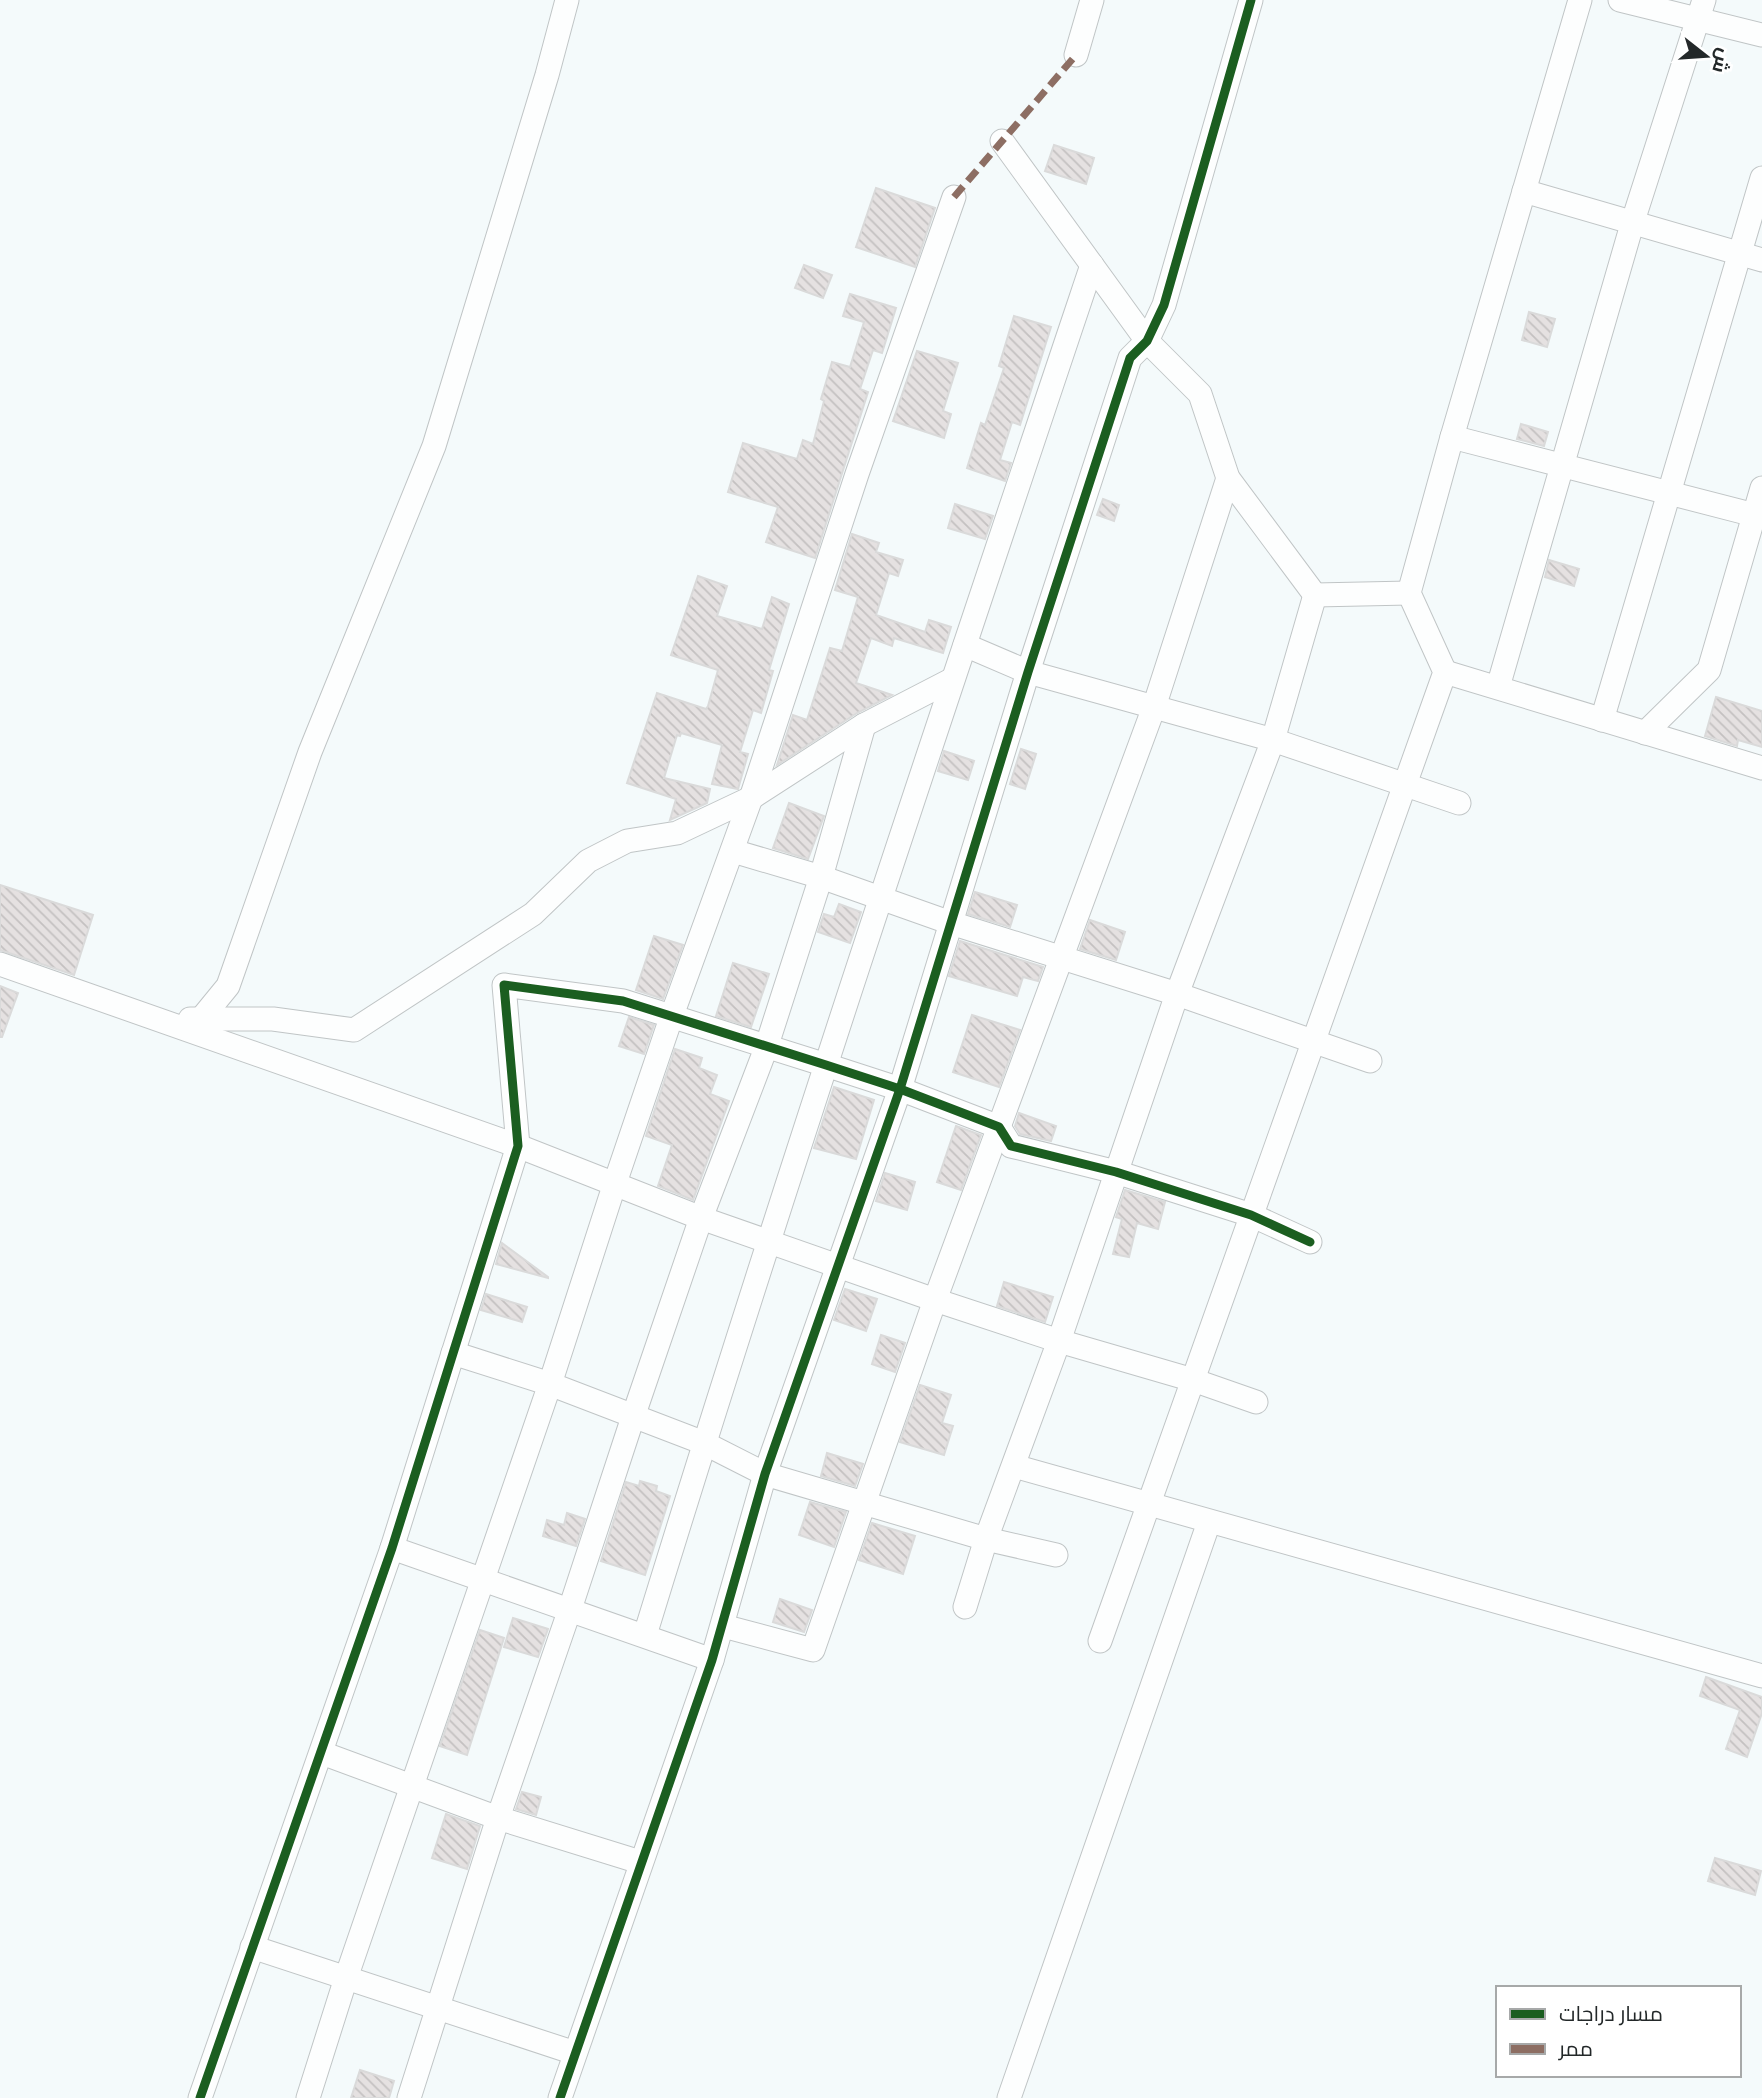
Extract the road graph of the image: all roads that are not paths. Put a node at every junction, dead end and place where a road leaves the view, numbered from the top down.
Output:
1 (567, 0) edge
2 (1092, 0) edge
3 (1251, 0) edge
4 (1580, 0) edge
5 (1620, 0) edge
6 (1701, 10) edge
7 (1762, 35) edge
8 (1076, 55) dead end
9 (1002, 141) dead end
10 (1762, 178) edge
11 (1524, 191) junction
12 (954, 197) dead end
13 (1633, 221) junction
14 (1751, 257) edge
15 (1092, 265) junction
16 (1147, 341) junction
17 (1452, 437) junction
18 (1561, 465) junction
19 (1228, 478) junction
20 (1762, 488) edge
21 (1669, 493) junction
22 (1758, 516) edge
23 (1409, 593) junction
24 (1315, 595) junction
25 (965, 645) junction
26 (1445, 672) junction
27 (1028, 673) junction
28 (953, 679) junction
29 (1498, 687) junction
30 (1154, 707) junction
31 (1602, 720) junction
32 (864, 725) junction
33 (1645, 733) junction
34 (1273, 740) junction
35 (1762, 768) edge
36 (1405, 784) junction
37 (751, 798) junction
38 (1459, 803) dead end
39 (733, 851) junction
40 (821, 877) junction
41 (880, 899) junction
42 (951, 923) junction
43 (1061, 958) junction
44 (0, 964) edge
45 (1177, 994) junction
46 (671, 1018) junction
47 (159, 1019) junction
48 (201, 1019) junction
49 (1313, 1041) junction
50 (766, 1048) junction
51 (1370, 1061) dead end
52 (826, 1065) junction
53 (900, 1089) junction
54 (999, 1127) junction
55 (518, 1146) junction
56 (1116, 1172) junction
57 (615, 1183) junction
58 (1251, 1215) junction
59 (701, 1218) junction
60 (770, 1242) junction
61 (1310, 1242) dead end
62 (839, 1266) junction
63 (935, 1300) junction
64 (1059, 1341) junction
65 (453, 1353) junction
66 (1193, 1380) junction
67 (550, 1384) junction
68 (1256, 1402) dead end
69 (633, 1417) junction
70 (704, 1443) junction
71 (1014, 1466) junction
72 (765, 1474) junction
73 (863, 1503) junction
74 (1148, 1505) junction
75 (1209, 1522) junction
76 (986, 1539) junction
77 (392, 1548) junction
78 (1056, 1555) dead end
79 (483, 1580) junction
80 (965, 1607) dead end
81 (570, 1609) junction
82 (723, 1626) junction
83 (645, 1635) junction
84 (1100, 1641) dead end
85 (712, 1660) junction
86 (1762, 1676) edge
87 (322, 1753) junction
88 (413, 1786) junction
89 (498, 1818) junction
90 (640, 1862) junction
91 (252, 1947) junction
92 (346, 1978) junction
93 (439, 2008) junction
94 (575, 2053) junction
95 (200, 2098) edge
96 (307, 2098) edge
97 (409, 2098) edge
98 (560, 2098) edge
99 (1009, 2098) edge

1 - 48 street
2 - 8 street
3 - 16 street
4 - 11 street
5 - 6 street
6 - 7 street
6 - 13 street
9 - 15 street
10 - 14 street
11 - 13 street
11 - 17 street
12 - 37 street
13 - 14 street
13 - 18 street
14 - 21 street
15 - 16 street
15 - 25 street
16 - 19 street
16 - 27 street
17 - 18 street
17 - 23 street
18 - 21 street
18 - 29 street
19 - 24 street
19 - 30 street
20 - 22 street
21 - 22 street
21 - 31 street
22 - 33 street
23 - 24 street
23 - 26 street
24 - 34 street
25 - 27 street
25 - 28 street
26 - 29 street
26 - 36 street
27 - 30 street
27 - 42 street
28 - 32 street
28 - 41 street
29 - 31 street
30 - 34 street
30 - 43 street
31 - 33 street
32 - 37 street
32 - 40 street
33 - 35 street
34 - 36 street
34 - 45 street
36 - 38 street
36 - 49 street
37 - 39 street
37 - 48 street
39 - 40 street
39 - 46 street
40 - 41 street
40 - 50 street
41 - 42 street
41 - 52 street
42 - 43 street
42 - 53 street
43 - 45 street
43 - 54 street
44 - 47 street
45 - 49 street
45 - 56 street
46 - 50 street
46 - 55 street
46 - 57 street
47 - 48 street
47 - 55 street
49 - 51 street
49 - 58 street
50 - 52 street
50 - 59 street
52 - 53 street
52 - 60 street
53 - 54 street
53 - 62 street
54 - 56 street
54 - 63 street
55 - 57 street
55 - 65 street
56 - 58 street
56 - 64 street
57 - 59 street
57 - 67 street
58 - 61 street
58 - 66 street
59 - 60 street
59 - 69 street
60 - 62 street
60 - 70 street
62 - 63 street
62 - 72 street
63 - 64 street
63 - 73 street
64 - 66 street
64 - 71 street
65 - 67 street
65 - 77 street
66 - 68 street
66 - 74 street
67 - 69 street
67 - 79 street
69 - 70 street
69 - 81 street
70 - 72 street
70 - 83 street
71 - 74 street
71 - 76 street
72 - 73 street
72 - 82 street
73 - 76 street
73 - 82 street
74 - 75 street
74 - 84 street
75 - 86 street
75 - 99 street
76 - 78 street
76 - 80 street
77 - 79 street
77 - 87 street
79 - 81 street
79 - 88 street
81 - 83 street
81 - 89 street
82 - 85 street
83 - 85 street
85 - 90 street
87 - 88 street
87 - 91 street
88 - 89 street
88 - 92 street
89 - 90 street
89 - 93 street
90 - 94 street
91 - 92 street
91 - 95 street
92 - 93 street
92 - 96 street
93 - 94 street
93 - 97 street
94 - 98 street

